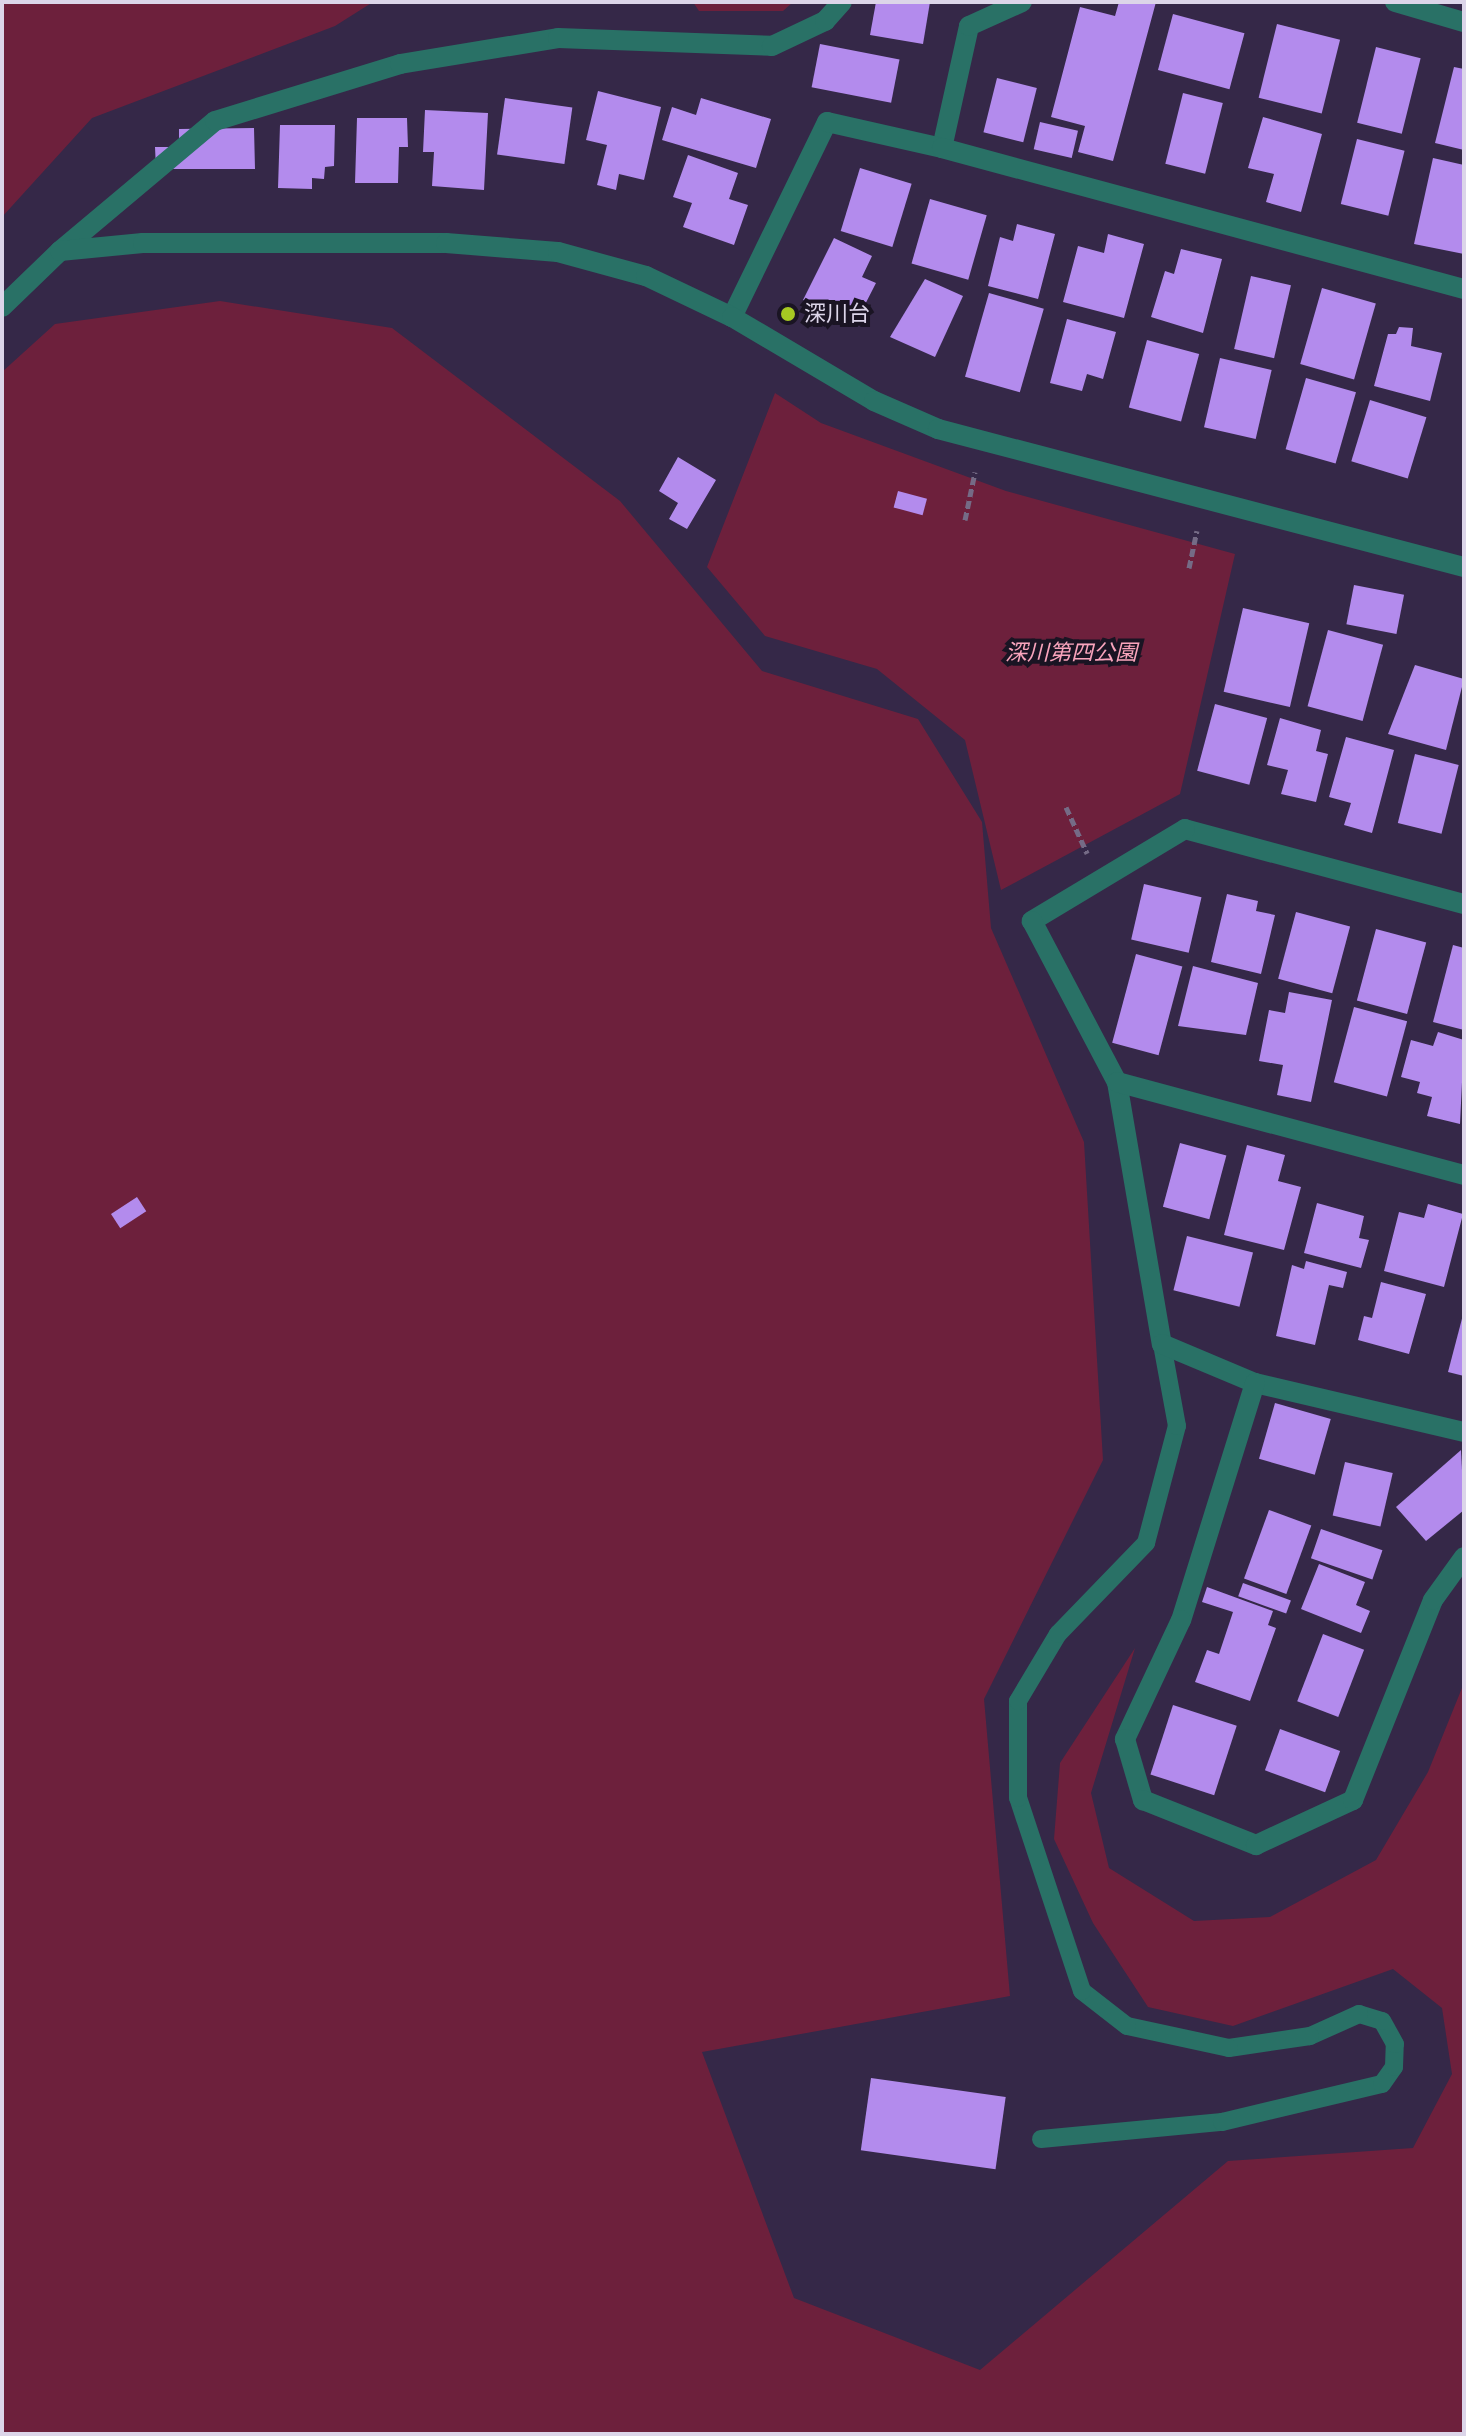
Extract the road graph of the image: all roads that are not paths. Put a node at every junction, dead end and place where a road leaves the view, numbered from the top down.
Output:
1 (842, 2) edge
2 (1022, 2) edge
3 (1395, 2) edge
4 (1464, 22) edge
5 (942, 148) junction
6 (60, 251) junction
7 (1464, 289) edge
8 (2, 307) edge
9 (732, 317) junction
10 (1464, 567) edge
11 (1464, 904) edge
12 (1117, 1082) junction
13 (1464, 1175) edge
14 (1162, 1344) junction
15 (1255, 1383) junction
16 (1464, 1432) edge
17 (1464, 1557) edge
18 (1041, 2139) dead end

1 - 6 street
2 - 5 street
3 - 4 street
5 - 7 street
5 - 9 street
6 - 8 street
6 - 9 street
9 - 10 street
11 - 12 street
12 - 13 street
12 - 14 street
14 - 15 street
14 - 18 lane
15 - 16 street
15 - 17 street

